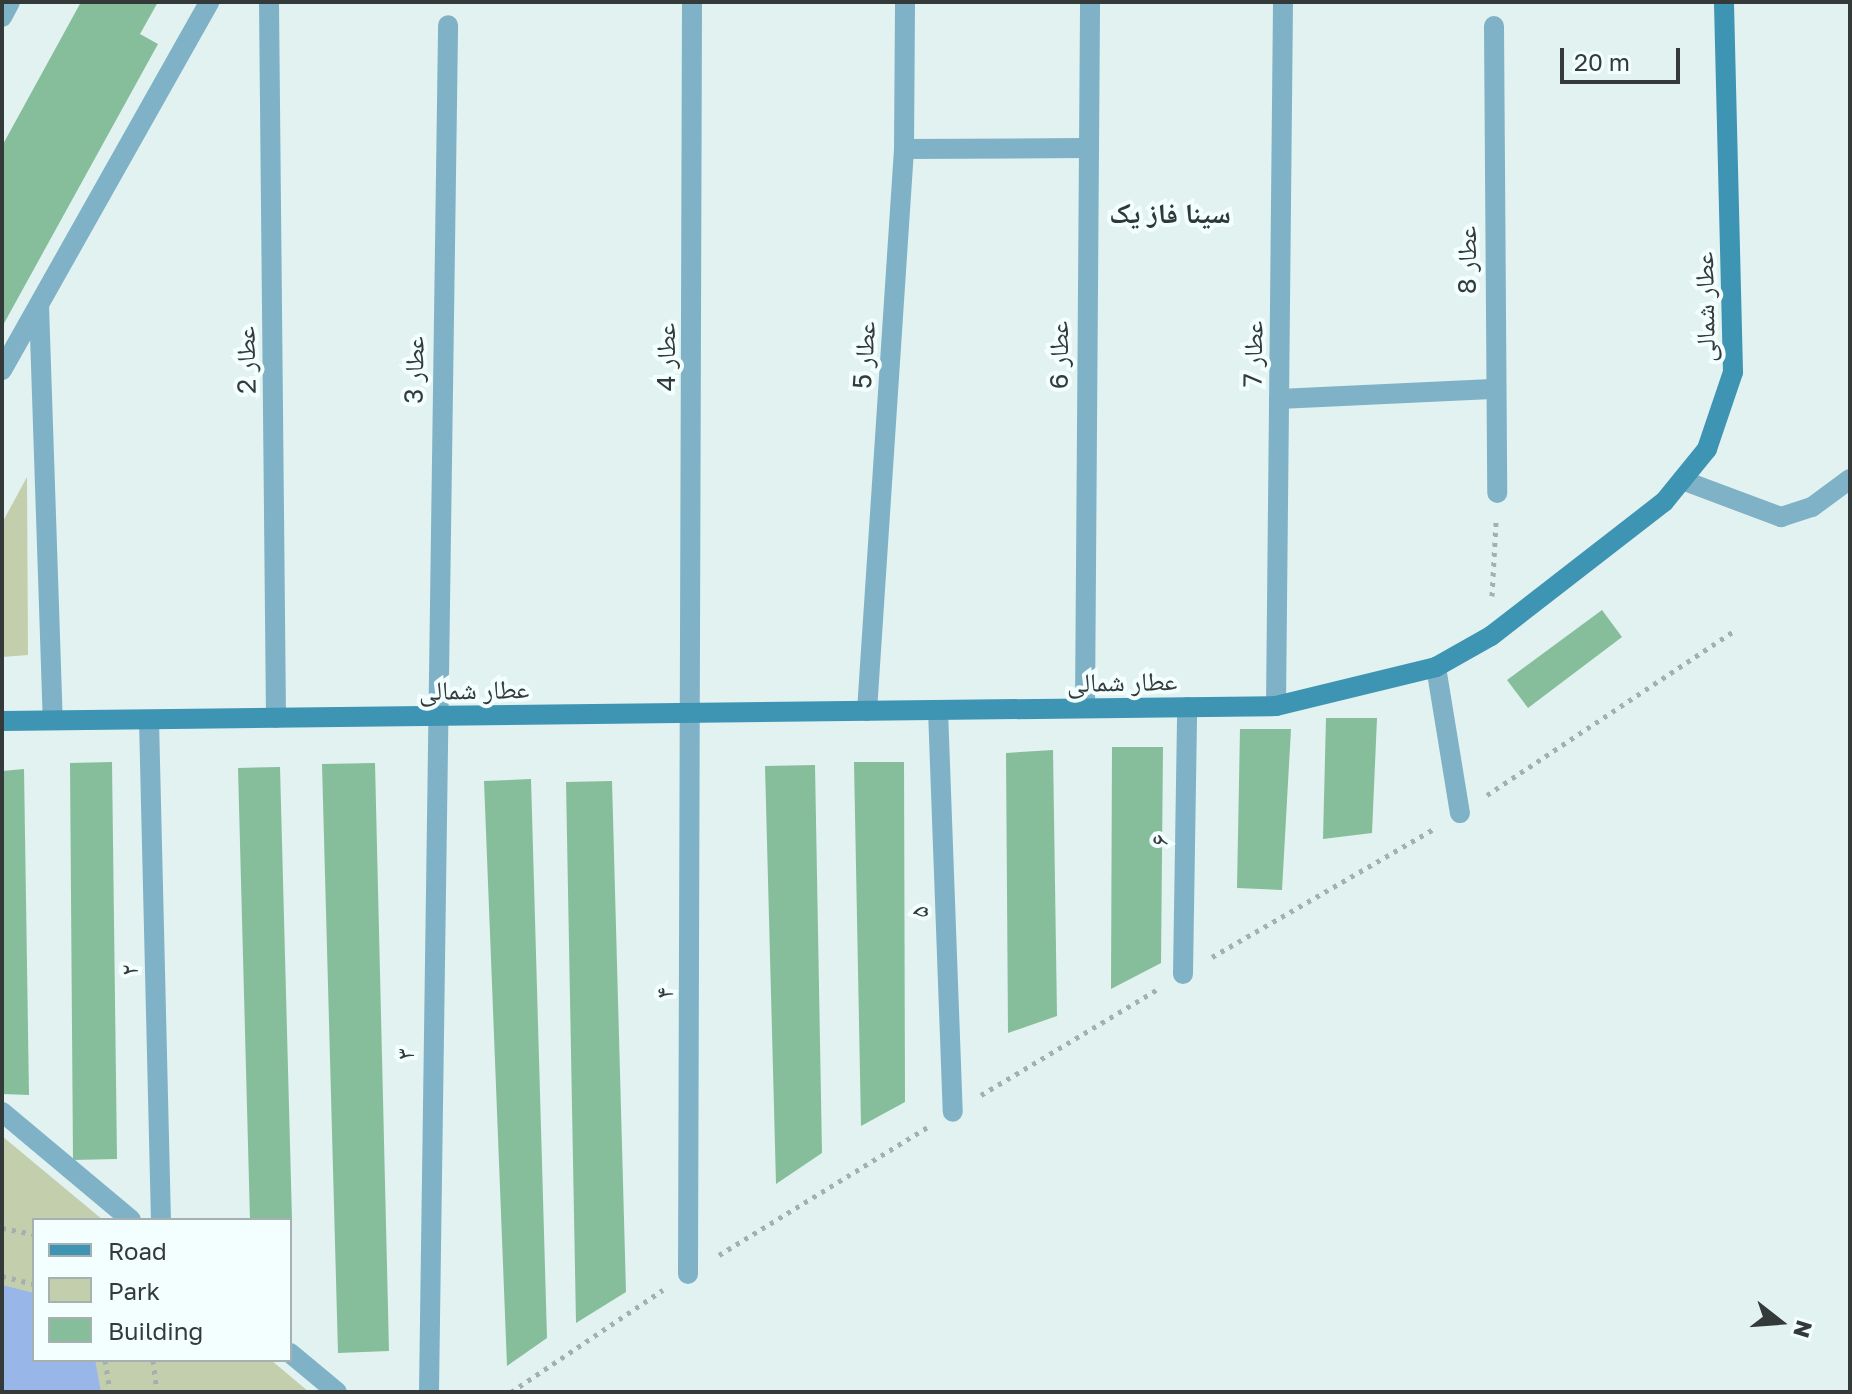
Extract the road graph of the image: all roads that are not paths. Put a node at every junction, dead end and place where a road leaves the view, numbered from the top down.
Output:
1 (10, 2) edge
2 (209, 2) edge
3 (269, 2) edge
4 (692, 2) edge
5 (905, 2) edge
6 (1090, 2) edge
7 (1283, 2) edge
8 (1724, 2) edge
9 (2, 17) edge
10 (448, 25) dead end
11 (1494, 26) dead end
12 (1085, 148) junction
13 (904, 149) junction
14 (39, 305) junction
15 (2, 370) edge
16 (1492, 389) junction
17 (1279, 399) junction
18 (1850, 479) edge
19 (1682, 480) junction
20 (1497, 493) road end
21 (1436, 667) junction
22 (1276, 706) junction
23 (1187, 707) junction
24 (1085, 708) junction
25 (938, 710) junction
26 (867, 711) junction
27 (693, 713) junction
28 (433, 716) junction
29 (276, 718) junction
30 (53, 720) junction
31 (149, 720) junction
32 (2, 721) edge
33 (1460, 813) dead end
34 (1183, 974) road end
35 (2, 1112) edge
36 (953, 1112) road end
37 (129, 1218) edge
38 (161, 1218) edge
39 (688, 1274) road end
40 (292, 1355) edge
41 (337, 1392) edge
42 (429, 1392) edge

1 - 9 street
2 - 14 street
3 - 29 street, عطار 2
4 - 27 street, عطار 4
5 - 13 street, عطار 5
6 - 12 street, عطار 6
7 - 17 street, عطار 7
8 - 19 street, عطار شمالی
10 - 28 street, عطار 3
11 - 16 street, عطار 8
12 - 13 street
12 - 24 street, عطار 6
13 - 26 street, عطار 5
14 - 15 street
14 - 30 street
16 - 17 street
16 - 20 street, عطار 8
17 - 22 street, عطار 7
18 - 19 street
19 - 21 street, عطار شمالی
21 - 22 street, عطار شمالی
21 - 33 street
22 - 23 street, عطار شمالی
23 - 24 street, عطار شمالی
23 - 34 street, ۶
24 - 25 street, عطار شمالی
25 - 26 street, عطار شمالی
25 - 36 street, ۵
26 - 27 street, عطار شمالی
27 - 28 street, عطار شمالی
27 - 39 street, ۴
28 - 29 street, عطار شمالی
28 - 42 street, ۳
29 - 31 street, عطار شمالی
30 - 31 street, عطار شمالی
30 - 32 street, عطار شمالی
31 - 38 street, ۲
35 - 37 street
40 - 41 street

